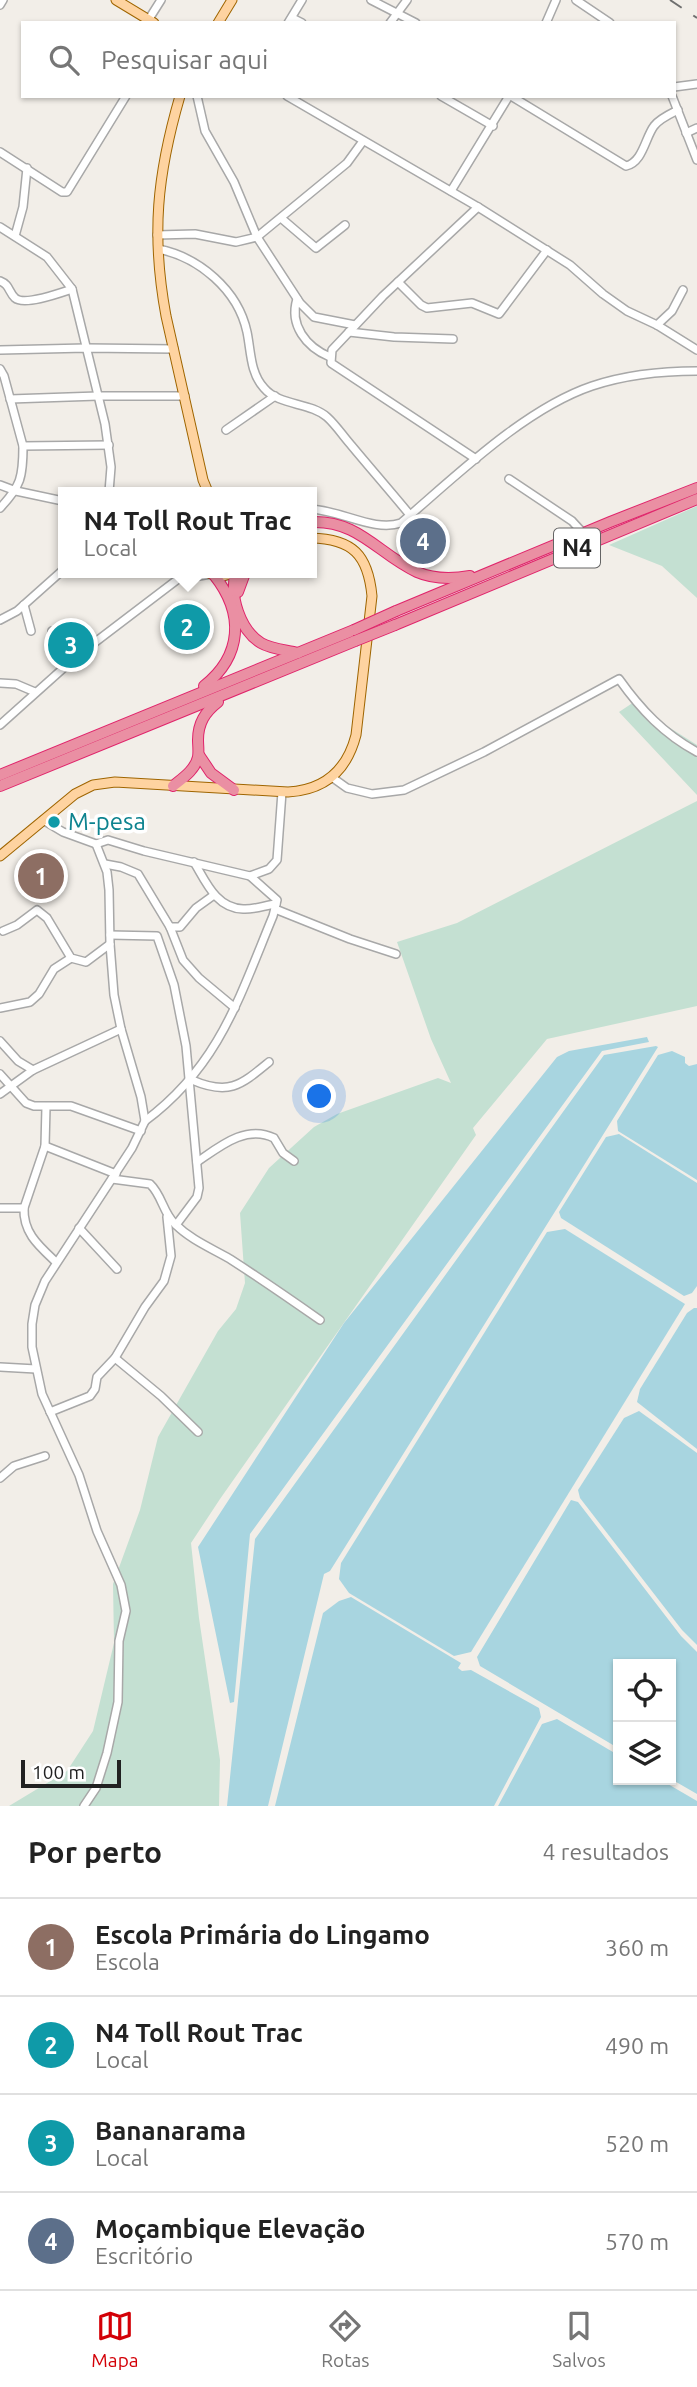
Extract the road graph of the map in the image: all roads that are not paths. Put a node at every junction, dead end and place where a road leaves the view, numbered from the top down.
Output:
1 (3, 0) edge
2 (116, 0) edge
3 (161, 0) edge
4 (232, 0) edge
5 (302, 0) edge
6 (371, 0) edge
7 (407, 0) edge
8 (556, 0) edge
9 (576, 0) edge
10 (0, 5) edge
11 (397, 12) junction
12 (290, 20) edge
13 (151, 21) edge
14 (219, 21) edge
15 (391, 21) edge
16 (413, 21) edge
17 (547, 21) edge
18 (607, 21) edge
19 (697, 84) edge
20 (676, 87) edge
21 (125, 98) edge
22 (179, 98) edge
23 (197, 98) edge
24 (290, 98) edge
25 (444, 98) edge
26 (509, 98) edge
27 (513, 98) edge
28 (673, 98) edge
29 (678, 110) junction
30 (493, 126) junction
31 (697, 128) edge
32 (686, 132) junction
33 (363, 141) junction
34 (0, 152) edge
35 (697, 160) edge
36 (27, 169) junction
37 (451, 191) junction
38 (478, 207) junction
39 (281, 218) junction
40 (345, 225) dead end
41 (0, 227) edge
42 (157, 235) junction
43 (15, 236) junction
44 (257, 237) junction
45 (158, 249) junction
46 (547, 250) junction
47 (0, 281) edge
48 (398, 282) junction
49 (72, 289) junction
50 (683, 290) dead end
51 (297, 299) junction
52 (355, 325) junction
53 (657, 325) junction
54 (349, 332) junction
55 (453, 339) dead end
56 (86, 348) junction
57 (174, 349) junction
58 (0, 350) edge
59 (697, 350) edge
60 (330, 357) junction
61 (0, 369) edge
62 (697, 371) edge
63 (97, 396) junction
64 (185, 396) junction
65 (275, 396) junction
66 (10, 399) junction
67 (226, 430) dead end
68 (109, 445) junction
69 (23, 446) junction
70 (476, 459) junction
71 (509, 479) dead end
72 (0, 485) edge
73 (109, 487) edge
74 (204, 487) edge
75 (697, 488) edge
76 (16, 491) junction
77 (697, 499) edge
78 (58, 500) edge
79 (0, 508) edge
80 (317, 510) edge
81 (410, 515) junction
82 (317, 522) edge
83 (583, 533) junction
84 (317, 539) edge
85 (58, 574) edge
86 (484, 574) junction
87 (180, 578) edge
88 (215, 578) edge
89 (235, 578) edge
90 (243, 578) edge
91 (24, 605) junction
92 (237, 608) junction
93 (0, 620) edge
94 (31, 631) dead end
95 (52, 631) dead end
96 (354, 636) junction
97 (298, 653) junction
98 (76, 657) junction
99 (0, 683) edge
100 (235, 691) junction
101 (35, 692) junction
102 (195, 693) junction
103 (0, 725) edge
104 (697, 752) edge
105 (199, 755) junction
106 (0, 775) edge
107 (333, 778) junction
108 (0, 786) edge
109 (173, 786) junction
110 (234, 790) junction
111 (282, 792) junction
112 (43, 820) junction
113 (96, 844) junction
114 (0, 856) edge
115 (194, 862) junction
116 (105, 864) junction
117 (250, 876) junction
118 (214, 895) junction
119 (275, 907) junction
120 (170, 927) junction
121 (3, 931) dead end
122 (110, 935) junction
123 (110, 944) junction
124 (396, 954) dead end
125 (71, 958) junction
126 (0, 1008) edge
127 (235, 1008) junction
128 (121, 1029) junction
129 (0, 1041) edge
130 (269, 1062) dead end
131 (33, 1070) junction
132 (0, 1074) edge
133 (191, 1081) junction
134 (10, 1086) junction
135 (0, 1094) edge
136 (46, 1107) junction
137 (145, 1121) junction
138 (141, 1131) junction
139 (45, 1146) junction
140 (293, 1161) dead end
141 (197, 1162) junction
142 (114, 1176) junction
143 (0, 1208) edge
144 (24, 1208) junction
145 (167, 1216) junction
146 (176, 1225) junction
147 (79, 1228) junction
148 (56, 1262) junction
149 (117, 1269) dead end
150 (320, 1320) dead end
151 (115, 1358) junction
152 (0, 1367) edge
153 (36, 1369) junction
154 (50, 1412) junction
155 (198, 1432) dead end
156 (45, 1456) dead end
157 (0, 1478) edge
158 (84, 1806) edge

1 - 10 street
2 - 13 main road
3 - 13 street
4 - 14 main road
5 - 12 street
6 - 11 street
7 - 11 street
8 - 17 street
9 - 18 street
11 - 15 street
11 - 16 street
19 - 20 street
21 - 36 street
22 - 42 main road
23 - 44 street
24 - 33 street
25 - 30 street
26 - 30 street
27 - 29 street
28 - 29 street
29 - 32 street
30 - 37 street
31 - 32 street
32 - 35 street
33 - 37 street
33 - 39 street
34 - 36 street
36 - 43 street
37 - 38 street
38 - 46 street
38 - 48 street
39 - 40 street
39 - 44 street
41 - 43 street
42 - 44 street
42 - 45 main road
43 - 49 street
44 - 51 street
45 - 57 main road
45 - 65 street
46 - 48 street
46 - 53 street
47 - 49 street
48 - 52 street
49 - 56 street
50 - 53 street
51 - 52 street
51 - 60 street
52 - 54 street
53 - 59 street
54 - 55 street
54 - 60 street
56 - 57 street
56 - 58 street
56 - 63 street
57 - 64 main road
60 - 70 street
61 - 66 street
62 - 70 street
63 - 64 street
63 - 66 street
63 - 68 street
64 - 74 main road
65 - 67 street
65 - 81 street
66 - 69 street
68 - 69 street
68 - 73 street
69 - 76 street
70 - 81 street
71 - 83 street
72 - 76 street
75 - 83 highway, N4
76 - 78 street
76 - 79 street
77 - 96 highway, N4, bridge
80 - 81 street
82 - 86 highway
83 - 86 highway, N4
84 - 107 main road
85 - 91 street
86 - 96 highway, N4, bridge
87 - 98 street
88 - 102 highway
89 - 92 highway
90 - 92 highway
91 - 93 street
91 - 94 street
92 - 97 highway
95 - 98 street
96 - 97 highway, N4
96 - 100 highway, N4
97 - 102 highway, N4
98 - 101 street
99 - 101 street
100 - 105 highway
100 - 108 highway, N4
101 - 103 street
102 - 106 highway, N4
104 - 107 street
105 - 109 highway
105 - 110 highway
107 - 111 main road
109 - 110 main road
109 - 112 main road
110 - 111 main road
111 - 117 street
112 - 113 street
112 - 114 main road
113 - 115 street
113 - 116 street
115 - 117 street
115 - 118 street
116 - 120 street
116 - 122 street
117 - 119 street
118 - 119 street
118 - 120 street
119 - 124 street
119 - 127 street
120 - 127 street
121 - 125 street
122 - 123 street
122 - 133 street
123 - 125 street
123 - 128 street
125 - 126 street
127 - 133 street
128 - 131 street
128 - 137 street
129 - 131 street
130 - 133 street
131 - 134 street
132 - 134 street
133 - 137 street
133 - 141 street
134 - 135 street
134 - 136 street
136 - 138 street
136 - 139 street
137 - 138 street
138 - 142 street
139 - 142 street
139 - 144 street
140 - 141 street
141 - 146 street
142 - 145 street
142 - 147 street
143 - 144 street
144 - 148 street
145 - 146 street
145 - 151 street
146 - 150 street
147 - 148 street
147 - 149 street
148 - 153 street
151 - 154 street
151 - 155 street
152 - 153 street
153 - 154 street
154 - 158 street
156 - 157 street

